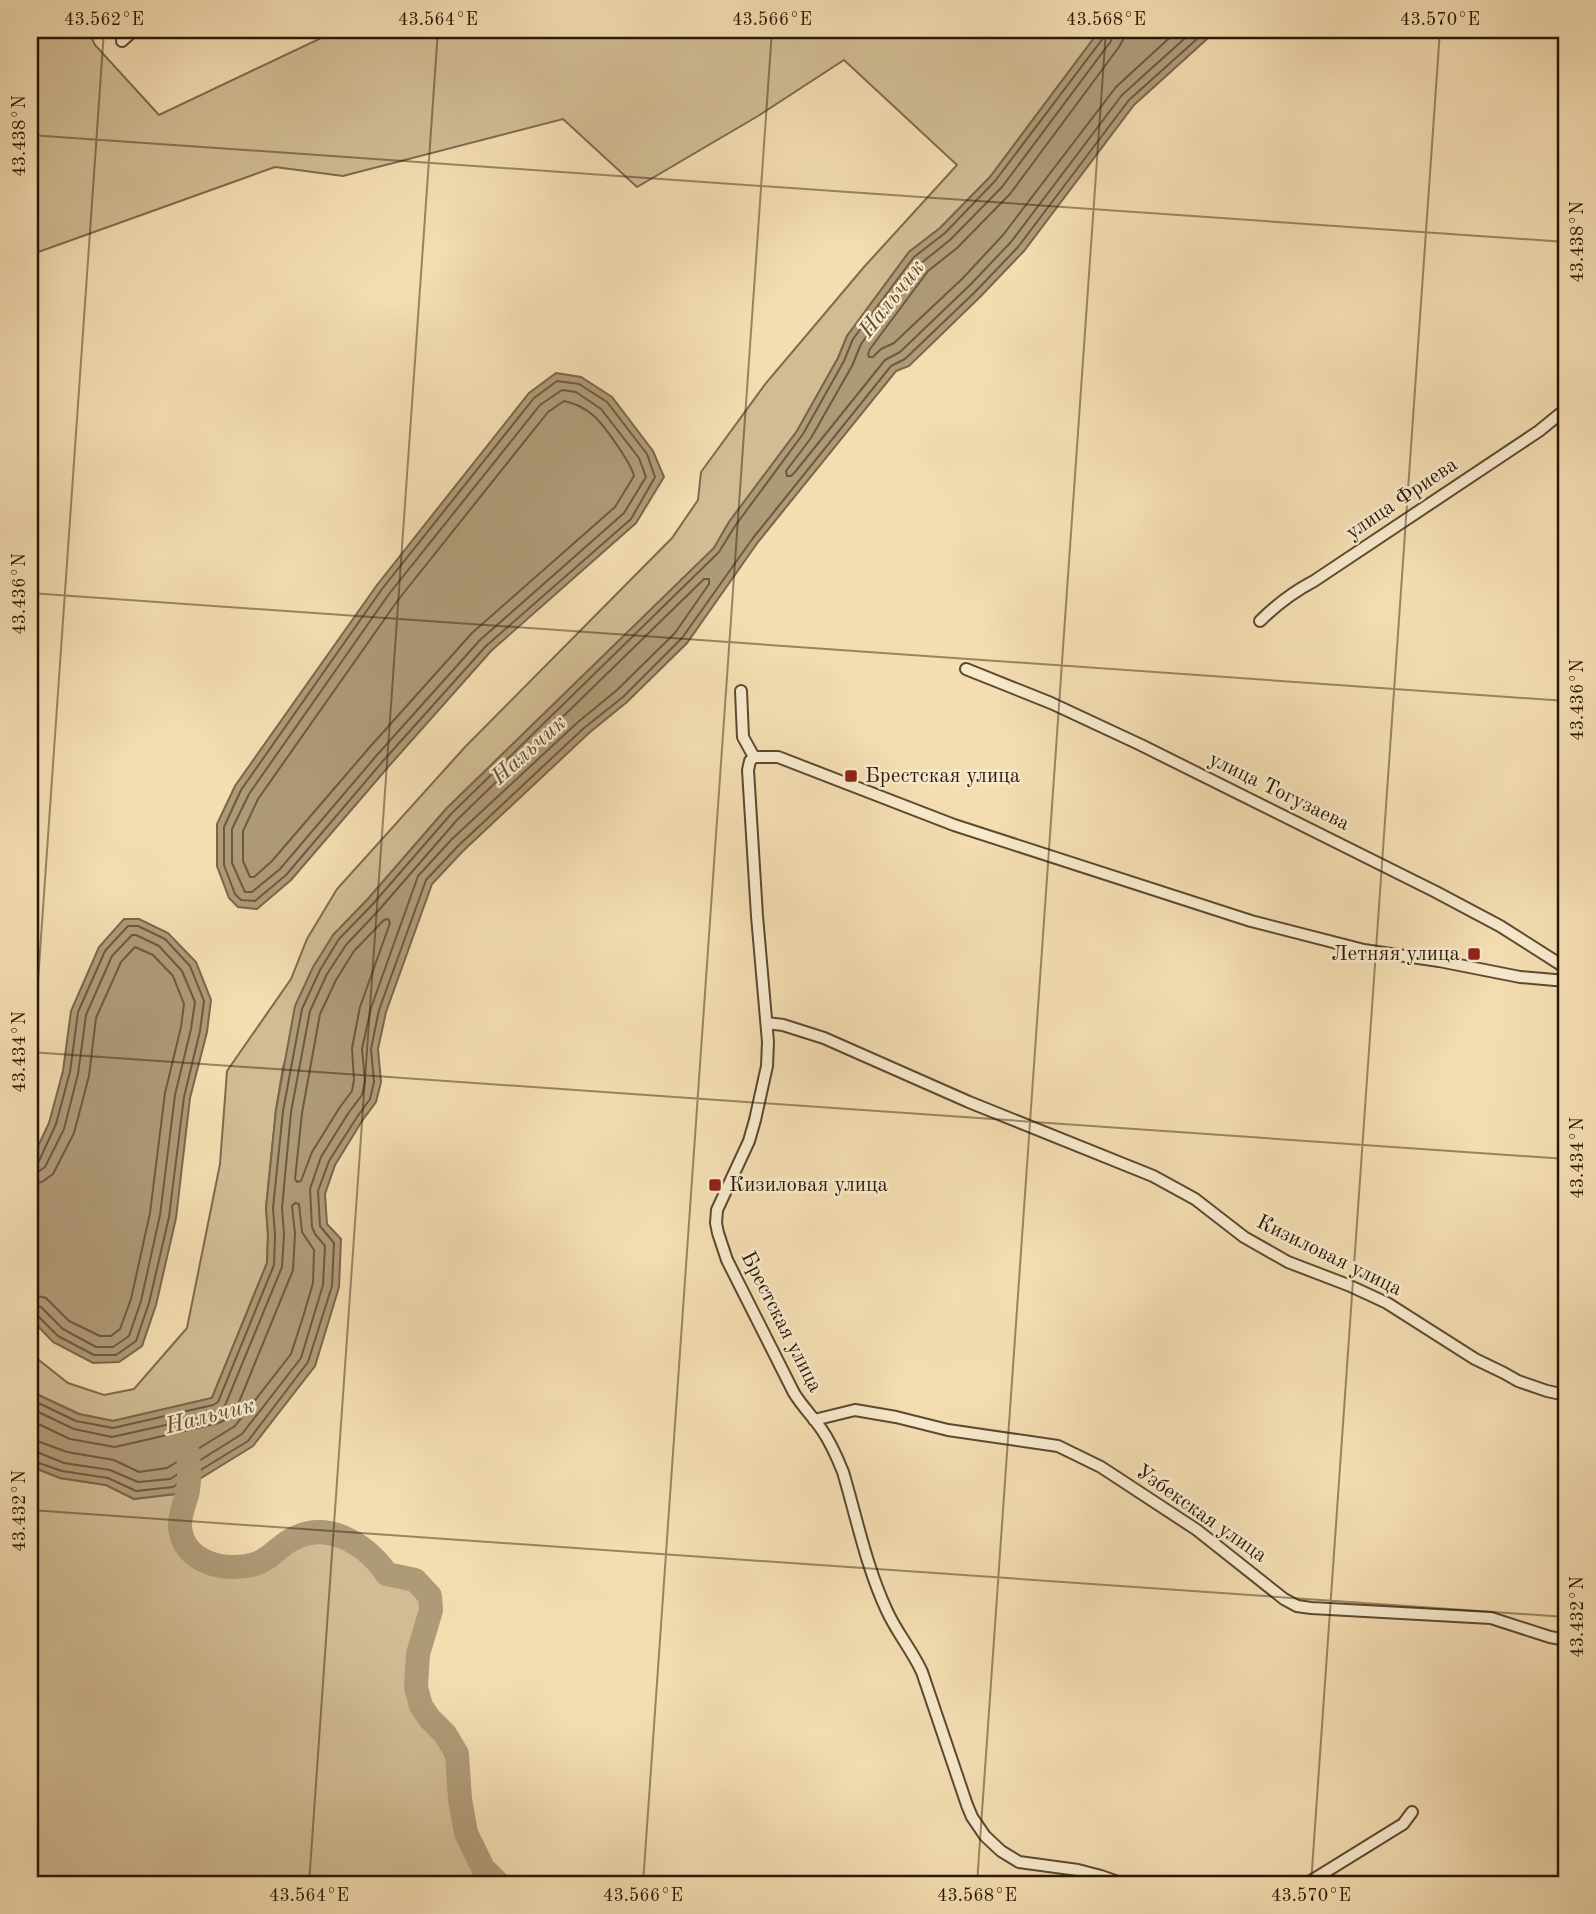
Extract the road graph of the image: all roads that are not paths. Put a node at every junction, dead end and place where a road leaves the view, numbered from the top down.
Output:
1 (134, 30) edge
2 (122, 41) dead end
3 (1566, 409) edge
4 (1259, 621) dead end
5 (966, 669) dead end
6 (741, 691) dead end
7 (754, 757) junction
8 (1566, 968) edge
9 (1566, 981) edge
10 (767, 1023) junction
11 (1566, 1395) edge
12 (814, 1420) junction
13 (1566, 1640) edge
14 (1412, 1812) dead end
15 (1124, 1884) edge
16 (1306, 1884) edge

1 - 2 street
3 - 4 street, улица Фриева
5 - 8 street, улица Тогузаева
6 - 7 street, Брестская улица
7 - 9 street
7 - 10 street, Брестская улица
10 - 11 street, Кизиловая улица
10 - 12 street, Брестская улица
12 - 13 street, Узбекская улица
12 - 15 street, Брестская улица
14 - 16 street

